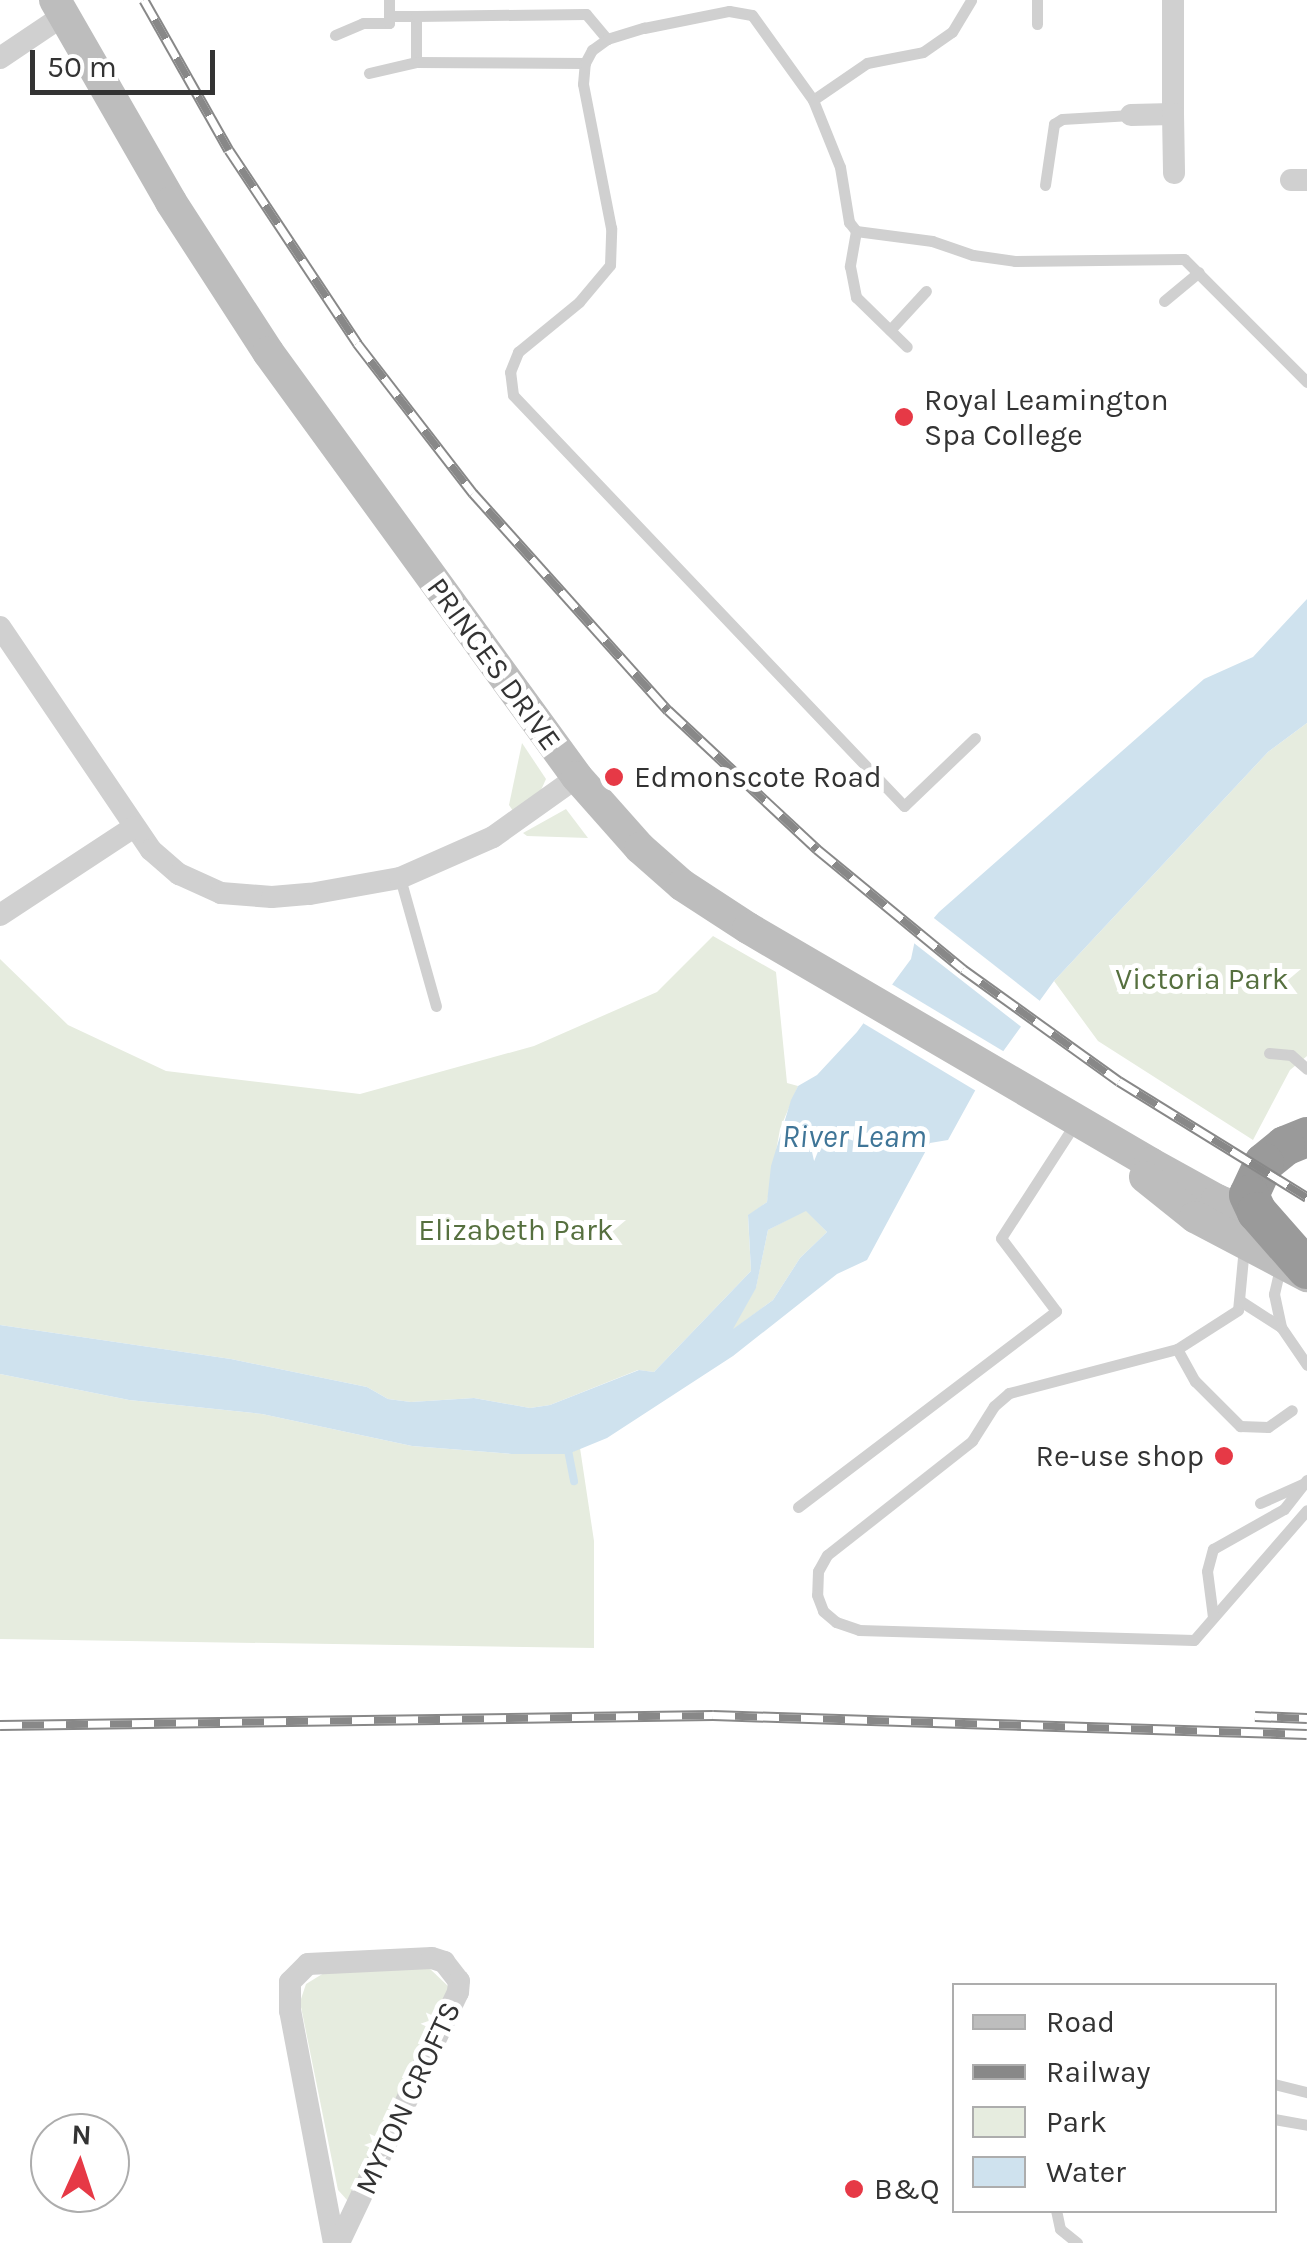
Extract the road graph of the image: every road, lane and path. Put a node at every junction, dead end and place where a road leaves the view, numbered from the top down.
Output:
1 (389, 0) edge
2 (971, 0) edge
3 (1037, 0) edge
4 (1173, 0) edge
5 (59, 7) edge
6 (389, 16) junction
7 (416, 16) junction
8 (1037, 24) dead end
9 (335, 35) dead end
10 (607, 39) junction
11 (0, 58) edge
12 (416, 62) junction
13 (585, 63) junction
14 (369, 73) dead end
15 (813, 100) junction
16 (1173, 114) junction
17 (1131, 115) joint
18 (1174, 173) dead end
19 (1046, 185) dead end
20 (856, 232) junction
21 (1199, 272) junction
22 (926, 291) dead end
23 (1164, 301) dead end
24 (890, 330) junction
25 (907, 347) dead end
26 (1307, 382) edge
27 (0, 626) edge
28 (974, 738) dead end
29 (577, 777) junction
30 (134, 826) junction
31 (400, 878) junction
32 (0, 915) edge
33 (436, 1006) dead end
34 (1269, 1053) dead end
35 (1307, 1069) edge
36 (1078, 1119) junction
37 (1307, 1137) edge
38 (1250, 1217) junction
39 (1307, 1240) edge
40 (1299, 1269) edge
41 (1242, 1302) junction
42 (1282, 1326) junction
43 (1177, 1349) junction
44 (1307, 1365) edge
45 (1292, 1410) dead end
46 (1306, 1482) edge
47 (1260, 1502) dead end
48 (798, 1507) dead end
49 (1307, 1510) edge
50 (1213, 1618) junction
51 (1277, 2085) edge
52 (1307, 2092) edge
53 (1277, 2119) edge
54 (1307, 2125) edge
55 (1057, 2213) edge
56 (337, 2243) edge
57 (1077, 2243) edge

1 - 6 lane
2 - 15 lane
3 - 8 lane
4 - 16 street
5 - 11 street
5 - 29 street, PRINCES DRIVE
6 - 7 lane
6 - 9 lane
7 - 10 lane
7 - 12 lane
10 - 13 lane
10 - 15 lane
12 - 13 lane
12 - 14 lane
13 - 28 lane
15 - 20 lane
16 - 17 street
16 - 18 street
17 - 19 lane
20 - 21 lane
20 - 24 lane
21 - 23 lane
21 - 26 lane
22 - 24 lane
24 - 25 lane
27 - 30 street
29 - 31 street
29 - 36 street, PRINCES DRIVE
30 - 31 street
30 - 32 street
31 - 33 lane
34 - 35 lane
36 - 38 street, PRINCES DRIVE
36 - 48 lane
37 - 38 highway
38 - 39 street, PRINCES DRIVE
38 - 40 highway, PRINCES DRIVE
38 - 41 lane
40 - 42 lane
41 - 42 lane
41 - 43 lane
42 - 44 lane
43 - 45 lane
43 - 50 lane
46 - 47 lane
46 - 50 lane
49 - 50 lane
51 - 52 lane
53 - 54 lane
55 - 57 lane
56 - 56 street, MYTON CROFTS

